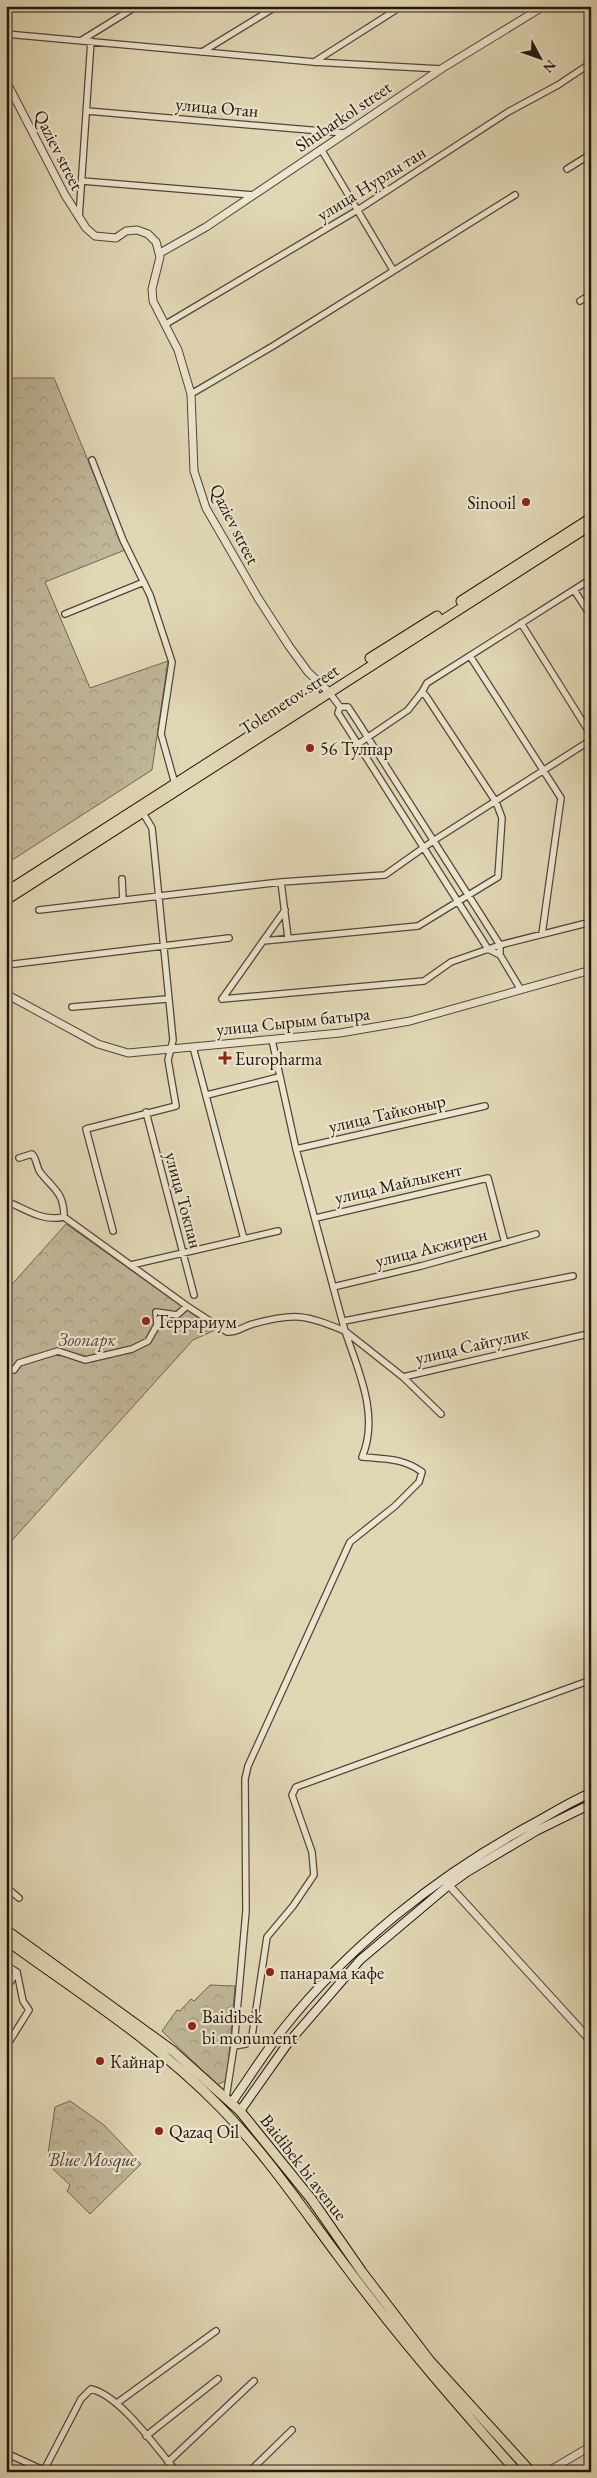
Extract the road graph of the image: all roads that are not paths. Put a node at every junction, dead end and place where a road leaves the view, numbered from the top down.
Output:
1 (14, 6) edge
2 (137, 6) edge
3 (277, 6) edge
4 (402, 6) edge
5 (544, 6) edge
6 (6, 11) edge
7 (6, 34) edge
8 (82, 40) junction
9 (92, 41) junction
10 (201, 52) junction
11 (314, 62) junction
12 (591, 63) edge
13 (441, 69) junction
14 (6, 80) edge
15 (87, 112) junction
16 (345, 133) junction
17 (321, 150) junction
18 (591, 154) edge
19 (567, 169) dead end
20 (82, 181) junction
21 (515, 194) dead end
22 (253, 195) junction
23 (356, 211) junction
24 (79, 220) junction
25 (160, 253) junction
26 (393, 270) junction
27 (591, 294) edge
28 (580, 301) dead end
29 (166, 324) junction
30 (191, 394) junction
31 (92, 460) dead end
32 (591, 518) edge
33 (591, 525) edge
34 (591, 579) edge
35 (144, 582) junction
36 (574, 590) junction
37 (65, 614) dead end
38 (591, 616) edge
39 (521, 623) junction
40 (470, 656) junction
41 (328, 690) junction
42 (422, 692) junction
43 (340, 706) junction
44 (591, 735) edge
45 (368, 738) junction
46 (251, 739) junction
47 (591, 740) edge
48 (358, 744) junction
49 (544, 770) junction
50 (174, 784) junction
51 (496, 802) junction
52 (143, 812) junction
53 (433, 841) junction
54 (423, 848) junction
55 (122, 879) dead end
56 (281, 882) junction
57 (6, 892) edge
58 (469, 895) junction
59 (159, 896) junction
60 (6, 900) edge
61 (123, 900) junction
62 (458, 902) junction
63 (39, 910) dead end
64 (285, 910) junction
65 (591, 922) edge
66 (542, 934) junction
67 (229, 938) dead end
68 (288, 938) junction
69 (263, 940) junction
70 (500, 945) junction
71 (164, 947) junction
72 (488, 949) junction
73 (500, 955) junction
74 (6, 964) edge
75 (591, 970) edge
76 (521, 990) junction
77 (6, 994) edge
78 (168, 999) junction
79 (72, 1007) dead end
80 (272, 1040) junction
81 (192, 1047) junction
82 (170, 1049) junction
83 (279, 1076) junction
84 (207, 1095) junction
85 (485, 1106) dead end
86 (146, 1112) junction
87 (296, 1149) junction
88 (19, 1158) dead end
89 (6, 1201) edge
90 (64, 1217) junction
91 (316, 1218) junction
92 (113, 1231) dead end
93 (278, 1231) dead end
94 (536, 1234) dead end
95 (244, 1239) junction
96 (505, 1243) junction
97 (183, 1253) junction
98 (132, 1266) junction
99 (573, 1276) dead end
100 (334, 1287) junction
101 (194, 1295) dead end
102 (187, 1306) junction
103 (344, 1321) junction
104 (345, 1331) junction
105 (588, 1334) dead end
106 (6, 1368) edge
107 (403, 1377) junction
108 (441, 1414) dead end
109 (591, 1680) edge
110 (591, 1793) edge
111 (591, 1804) edge
112 (443, 1878) junction
113 (449, 1885) junction
114 (6, 1886) edge
115 (18, 1898) dead end
116 (6, 1930) edge
117 (6, 1940) edge
118 (6, 1965) edge
119 (17, 1972) junction
120 (6, 1988) edge
121 (591, 2041) edge
122 (234, 2046) junction
123 (6, 2047) edge
124 (229, 2100) junction
125 (240, 2112) junction
126 (358, 2275) junction
127 (216, 2331) dead end
128 (218, 2379) dead end
129 (254, 2380) dead end
130 (117, 2403) junction
131 (292, 2430) dead end
132 (146, 2436) junction
133 (591, 2446) edge
134 (6, 2452) edge
135 (168, 2462) junction
136 (508, 2462) junction
137 (43, 2471) edge
138 (177, 2472) edge
139 (249, 2472) edge
140 (510, 2472) edge
141 (517, 2472) edge
142 (531, 2472) edge
143 (547, 2472) edge

1 - 6 street
2 - 8 street
3 - 10 street
4 - 11 street
5 - 13 street, Shubarkol street
7 - 8 street
8 - 9 street
9 - 10 street
9 - 15 street
10 - 11 street
11 - 13 street
12 - 23 street, улица Нурлы тан
13 - 16 street, Shubarkol street
14 - 24 street, Qaziev street
15 - 16 street, улица Отан
15 - 20 street
16 - 17 street, Shubarkol street
17 - 22 street, Shubarkol street
17 - 23 street
18 - 19 street
20 - 22 street
20 - 24 street
21 - 26 street
22 - 25 street, Shubarkol street
23 - 26 street
23 - 29 street, улица Нурлы тан
24 - 25 street, Qaziev street
25 - 29 street, Qaziev street
26 - 30 street
27 - 28 street
29 - 30 street, Qaziev street
30 - 41 street, Qaziev street
31 - 35 street
32 - 41 main road, Tolemetov street
33 - 41 main road, Tolemetov street
34 - 36 street
35 - 37 street
35 - 50 street
36 - 38 street
36 - 39 street
39 - 40 street
39 - 44 street
40 - 42 street
40 - 49 street
41 - 43 street
41 - 46 main road, Tolemetov street
42 - 45 street
42 - 51 street
43 - 45 street
43 - 48 street
45 - 48 street
45 - 53 street
46 - 50 main road, Tolemetov street
46 - 52 main road, Tolemetov street
47 - 49 street
48 - 54 street
49 - 51 street
49 - 66 street
50 - 57 main road, Tolemetov street
51 - 53 street
51 - 58 street
52 - 59 street
52 - 60 main road, Tolemetov street
53 - 54 street
53 - 58 street
54 - 56 street
54 - 62 street
55 - 61 street
56 - 59 street
56 - 64 street
58 - 62 street
58 - 70 street
59 - 61 street
59 - 71 street
61 - 63 street
62 - 68 street
62 - 72 street
64 - 68 street
64 - 69 street
65 - 66 street
66 - 70 street
67 - 71 street
68 - 69 street
69 - 72 street
70 - 72 street
70 - 73 street
71 - 74 street
71 - 78 street
72 - 73 street
73 - 76 street
75 - 76 street, улица Сырым батыра
76 - 80 street, улица Сырым батыра
77 - 82 street, улица Сырым батыра
78 - 79 street
78 - 82 street
80 - 81 street, улица Сырым батыра
80 - 83 street
81 - 82 street, улица Сырым батыра
81 - 84 street
82 - 86 street
83 - 84 street
83 - 87 street
84 - 95 street
85 - 87 street, улица Тайконыр
86 - 92 street
86 - 97 street, улица Токпан
87 - 91 street
88 - 90 street
89 - 90 street
90 - 98 street, улица Сайгулик
91 - 96 street, улица Майлыкент
91 - 100 street
93 - 95 street
94 - 96 street, улица Акжирен
95 - 97 street
96 - 100 street, улица Акжирен
97 - 98 street
97 - 101 street, улица Токпан
98 - 102 street, улица Сайгулик
99 - 103 street
100 - 103 street
102 - 104 street, улица Сайгулик
102 - 106 street
103 - 104 street
104 - 107 street, улица Сайгулик
104 - 122 street
105 - 107 street, улица Сайгулик
107 - 108 street
109 - 122 street
110 - 112 main road
111 - 113 main road
112 - 113 street
112 - 124 main road
113 - 121 street
113 - 125 main road
114 - 115 street
116 - 124 main road, Baidibek bi avenue
117 - 126 main road, Baidibek bi avenue
118 - 119 street
119 - 120 street
119 - 123 street
122 - 124 street
124 - 125 main road, Baidibek bi avenue
125 - 126 main road, Baidibek bi avenue
126 - 136 main road, Baidibek bi avenue
126 - 142 main road, Baidibek bi avenue
127 - 130 street
128 - 132 street
129 - 135 street
130 - 132 street
130 - 137 street
131 - 139 street
132 - 135 street
133 - 143 street
134 - 137 street
135 - 138 street
136 - 140 main road
136 - 141 main road, Baidibek bi avenue

